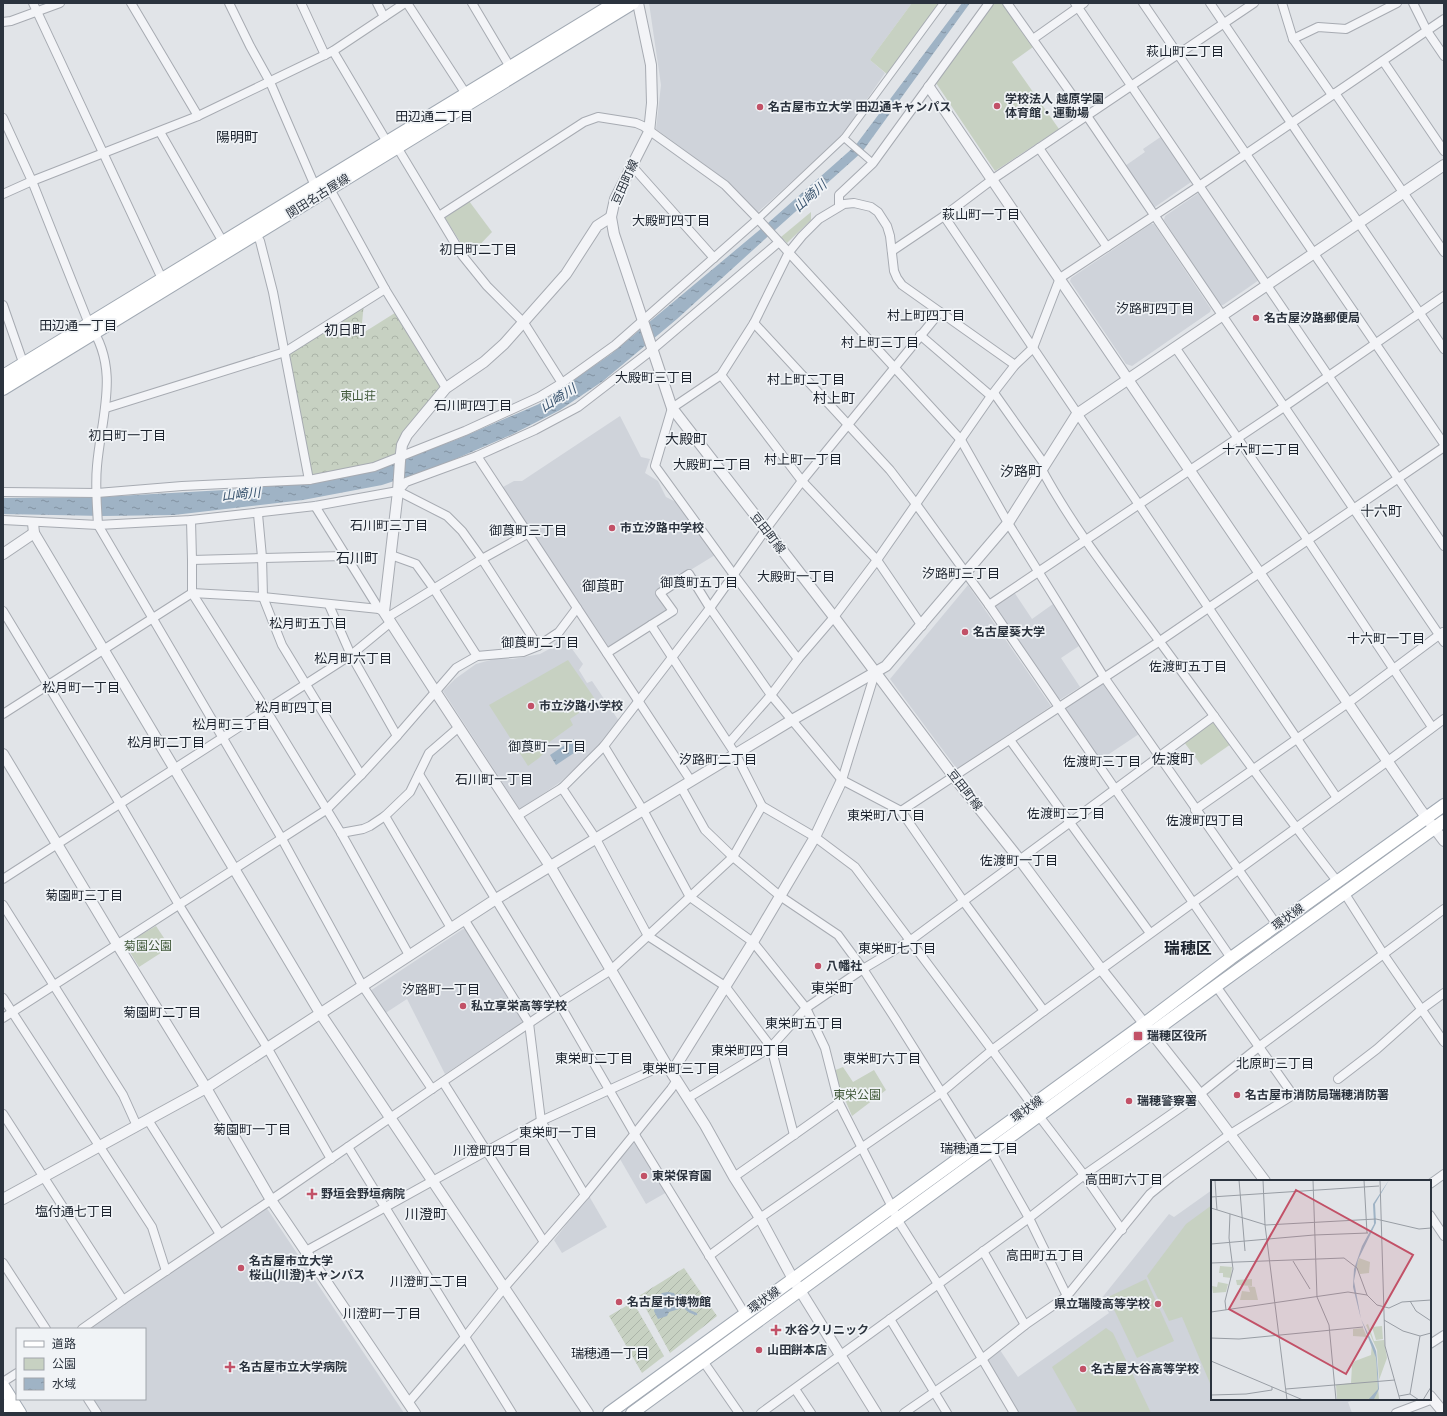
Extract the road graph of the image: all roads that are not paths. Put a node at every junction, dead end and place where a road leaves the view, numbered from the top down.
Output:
1 (33, 3) edge
2 (60, 3) edge
3 (131, 3) edge
4 (229, 3) edge
5 (301, 3) edge
6 (377, 3) edge
7 (406, 3) edge
8 (472, 3) edge
9 (614, 3) edge
10 (633, 3) edge
11 (638, 3) edge
12 (943, 3) edge
13 (989, 3) edge
14 (1007, 3) edge
15 (1143, 3) edge
16 (1210, 3) edge
17 (1254, 3) edge
18 (1282, 3) edge
19 (1397, 3) edge
20 (1414, 3) edge
21 (1079, 4) edge
22 (37, 12) junction
23 (384, 17) junction
24 (1444, 19) edge
25 (3, 22) edge
26 (1223, 24) junction
27 (1427, 31) junction
28 (1033, 39) junction
29 (1294, 39) junction
30 (334, 51) junction
31 (1178, 54) junction
32 (325, 55) junction
33 (1444, 56) edge
34 (1383, 61) junction
35 (510, 67) junction
36 (270, 82) junction
37 (1131, 86) junction
38 (929, 87) junction
39 (466, 94) junction
40 (1333, 94) junction
41 (198, 116) junction
42 (1087, 116) junction
43 (3, 118) edge
44 (1291, 123) junction
45 (160, 132) junction
46 (649, 132) junction
47 (845, 139) junction
48 (392, 145) junction
49 (1039, 148) junction
50 (1444, 151) edge
51 (103, 153) junction
52 (1246, 154) junction
53 (871, 162) junction
54 (1444, 164) edge
55 (632, 166) junction
56 (993, 179) junction
57 (32, 181) junction
58 (315, 186) junction
59 (1199, 186) junction
60 (330, 189) junction
61 (1403, 192) junction
62 (3, 194) edge
63 (839, 206) junction
64 (439, 216) junction
65 (944, 216) junction
66 (1154, 216) junction
67 (611, 217) junction
68 (759, 220) junction
69 (1358, 223) junction
70 (253, 230) junction
71 (778, 241) junction
72 (223, 242) junction
73 (1107, 246) junction
74 (892, 251) junction
75 (789, 252) junction
76 (1444, 252) edge
77 (1314, 253) junction
78 (714, 258) junction
79 (1060, 278) junction
80 (164, 284) junction
81 (1266, 285) junction
82 (385, 289) junction
83 (1444, 296) edge
84 (3, 305) edge
85 (940, 312) junction
86 (1419, 313) junction
87 (1222, 315) junction
88 (643, 322) junction
89 (524, 323) junction
90 (754, 323) junction
91 (92, 329) junction
92 (920, 335) junction
93 (1375, 343) junction
94 (1175, 347) junction
95 (1033, 348) junction
96 (652, 349) junction
97 (1444, 349) edge
98 (285, 352) junction
99 (1015, 365) junction
100 (25, 369) junction
101 (895, 369) junction
102 (721, 375) junction
103 (1328, 375) junction
104 (3, 376) edge
105 (1128, 379) junction
106 (562, 383) junction
107 (446, 388) junction
108 (3, 389) edge
109 (992, 394) junction
110 (1284, 407) junction
111 (106, 408) junction
112 (672, 408) junction
113 (1077, 414) junction
114 (848, 425) junction
115 (1237, 438) junction
116 (961, 440) junction
117 (1444, 445) edge
118 (477, 456) junction
119 (400, 459) junction
120 (1044, 467) junction
121 (1190, 470) junction
122 (1398, 478) junction
123 (310, 480) junction
124 (802, 481) junction
125 (398, 491) junction
126 (3, 492) edge
127 (97, 494) junction
128 (916, 504) junction
129 (1138, 504) junction
130 (315, 506) junction
131 (1354, 507) junction
132 (258, 514) junction
133 (3, 520) edge
134 (190, 520) junction
135 (97, 521) junction
136 (33, 523) junction
137 (1008, 523) junction
138 (766, 529) junction
139 (34, 533) junction
140 (529, 533) junction
141 (1307, 539) junction
142 (1086, 540) junction
143 (1444, 546) edge
144 (3, 554) edge
145 (391, 555) junction
146 (344, 556) junction
147 (262, 557) junction
148 (192, 560) junction
149 (482, 560) junction
150 (877, 560) junction
151 (1039, 572) junction
152 (967, 573) junction
153 (1260, 573) junction
154 (734, 575) junction
155 (434, 589) junction
156 (192, 593) junction
157 (263, 597) junction
158 (330, 605) junction
159 (989, 605) junction
160 (1208, 607) junction
161 (577, 608) junction
162 (710, 608) junction
163 (3, 611) edge
164 (386, 615) junction
165 (152, 618) junction
166 (834, 618) junction
167 (651, 625) junction
168 (922, 626) junction
169 (1442, 636) edge
170 (1160, 641) junction
171 (538, 646) junction
172 (103, 650) junction
173 (607, 653) junction
174 (351, 656) junction
175 (477, 656) junction
176 (673, 657) junction
177 (798, 658) junction
178 (1393, 668) junction
179 (875, 673) junction
180 (1104, 677) junction
181 (307, 684) junction
182 (47, 686) junction
183 (435, 691) junction
184 (771, 695) junction
185 (639, 702) junction
186 (1348, 703) junction
187 (1059, 707) junction
188 (266, 710) junction
189 (3, 714) edge
190 (1214, 716) junction
191 (1444, 719) edge
192 (792, 720) junction
193 (459, 727) junction
194 (1432, 727) junction
195 (397, 736) junction
196 (224, 738) junction
197 (1297, 739) junction
198 (1010, 740) junction
199 (729, 743) junction
200 (604, 746) junction
201 (3, 754) edge
202 (736, 755) junction
203 (1159, 756) junction
204 (1388, 761) junction
205 (175, 769) junction
206 (1253, 770) junction
207 (419, 774) junction
208 (361, 775) junction
209 (954, 777) junction
210 (842, 780) junction
211 (691, 781) junction
212 (681, 787) junction
213 (562, 788) junction
214 (1116, 788) junction
215 (1337, 798) junction
216 (120, 804) junction
217 (1444, 805) edge
218 (762, 806) junction
219 (326, 810) junction
220 (643, 810) junction
221 (1195, 810) junction
222 (901, 811) junction
223 (386, 816) junction
224 (517, 816) junction
225 (1426, 818) junction
226 (1069, 822) junction
227 (1439, 825) edge
228 (1296, 828) junction
229 (341, 833) junction
230 (815, 837) junction
231 (282, 839) junction
232 (596, 839) junction
233 (1444, 842) edge
234 (57, 844) junction
235 (733, 857) junction
236 (1020, 860) junction
237 (550, 866) junction
238 (234, 870) junction
239 (1239, 870) junction
240 (3, 879) edge
241 (1337, 881) junction
242 (1345, 894) junction
243 (780, 896) junction
244 (690, 897) junction
245 (496, 899) junction
246 (964, 902) junction
247 (1194, 902) junction
248 (3, 905) edge
249 (179, 906) junction
250 (1444, 909) edge
251 (464, 919) junction
252 (1276, 925) junction
253 (451, 928) junction
254 (1150, 933) junction
255 (648, 936) junction
256 (911, 940) junction
257 (753, 942) junction
258 (117, 944) junction
259 (409, 954) junction
260 (1384, 955) junction
261 (1232, 958) junction
262 (863, 969) junction
263 (1101, 969) junction
264 (611, 970) junction
265 (362, 985) junction
266 (54, 986) junction
267 (725, 986) junction
268 (1216, 986) junction
269 (1444, 993) edge
270 (3, 998) edge
271 (559, 1003) junction
272 (806, 1008) junction
273 (1422, 1009) junction
274 (1044, 1011) junction
275 (12, 1012) junction
276 (320, 1013) junction
277 (3, 1018) edge
278 (529, 1023) junction
279 (1148, 1028) junction
280 (1444, 1042) edge
281 (1260, 1046) junction
282 (771, 1047) junction
283 (268, 1049) junction
284 (992, 1050) junction
285 (671, 1072) junction
286 (1338, 1079) dead end
287 (443, 1082) junction
288 (206, 1088) junction
289 (432, 1089) junction
290 (609, 1090) junction
291 (942, 1092) junction
292 (1200, 1094) junction
293 (688, 1098) junction
294 (839, 1103) junction
295 (1035, 1110) junction
296 (3, 1114) edge
297 (390, 1118) junction
298 (148, 1120) junction
299 (541, 1121) junction
300 (137, 1126) junction
301 (635, 1134) junction
302 (1229, 1135) junction
303 (794, 1136) junction
304 (348, 1146) junction
305 (975, 1146) junction
306 (98, 1147) junction
307 (862, 1148) junction
308 (991, 1150) junction
309 (487, 1151) junction
310 (331, 1159) junction
311 (1444, 1174) edge
312 (1084, 1175) junction
313 (43, 1176) junction
314 (734, 1177) junction
315 (1264, 1180) edge
316 (433, 1181) junction
317 (1431, 1183) edge
318 (584, 1195) junction
319 (3, 1199) edge
320 (271, 1200) junction
321 (385, 1207) junction
322 (892, 1207) junction
323 (1431, 1216) edge
324 (760, 1218) junction
325 (1029, 1218) junction
326 (897, 1219) junction
327 (1122, 1230) junction
328 (220, 1234) junction
329 (1444, 1236) edge
330 (544, 1242) junction
331 (306, 1251) junction
332 (983, 1251) junction
333 (709, 1256) junction
334 (3, 1263) edge
335 (166, 1271) junction
336 (793, 1279) junction
337 (938, 1284) junction
338 (504, 1288) junction
339 (800, 1290) junction
340 (1067, 1296) junction
341 (122, 1300) junction
342 (745, 1314) junction
343 (890, 1319) junction
344 (1026, 1326) junction
345 (45, 1328) edge
346 (83, 1328) edge
347 (1444, 1335) edge
348 (465, 1337) junction
349 (1431, 1343) edge
350 (841, 1355) junction
351 (982, 1359) junction
352 (703, 1361) junction
353 (16, 1374) edge
354 (3, 1382) edge
355 (3, 1386) edge
356 (794, 1390) junction
357 (935, 1392) junction
358 (1432, 1397) edge
359 (89, 1400) edge
360 (1425, 1400) edge
361 (408, 1403) junction
362 (3, 1405) edge
363 (8, 1413) edge
364 (20, 1413) edge
365 (97, 1413) edge
366 (415, 1413) edge
367 (512, 1413) edge
368 (588, 1413) edge
369 (609, 1413) edge
370 (632, 1413) edge
371 (739, 1413) edge
372 (761, 1413) edge
373 (811, 1413) edge
374 (876, 1413) edge
375 (904, 1413) edge
376 (947, 1413) edge
377 (1014, 1413) edge
378 (1396, 1413) edge
379 (1444, 1413) edge

1 - 22 street
2 - 22 street
3 - 41 street
4 - 36 street
5 - 32 street
6 - 23 street
7 - 23 street
7 - 39 street
8 - 35 street
9 - 35 main road, 関田名古屋線
10 - 48 main road, 関田名古屋線
11 - 46 street, 豆田町線
12 - 47 street
13 - 38 street
14 - 28 street
15 - 31 street
16 - 26 street
17 - 26 street
18 - 29 street
19 - 29 street
20 - 27 street
21 - 28 street
21 - 37 street
22 - 25 street
22 - 51 street
23 - 30 street
24 - 27 street
26 - 31 street
26 - 44 street
27 - 33 street
27 - 34 street
28 - 42 street
29 - 40 street
30 - 32 street
30 - 48 street
31 - 37 street
31 - 52 street
32 - 36 street
34 - 40 street
34 - 50 street
35 - 39 main road, 関田名古屋線
36 - 41 street
36 - 58 street
37 - 42 street
37 - 59 street
38 - 53 street
38 - 56 street
39 - 48 main road, 関田名古屋線
40 - 44 street
40 - 61 street
41 - 45 street
42 - 49 street
42 - 66 street
43 - 57 street
44 - 52 street
44 - 69 street
45 - 51 street
45 - 72 street
46 - 55 street, 豆田町線
46 - 64 street
46 - 68 street
47 - 53 street
47 - 68 street
48 - 58 main road, 関田名古屋線
48 - 60 main road, 関田名古屋線
48 - 64 street
49 - 56 street
49 - 73 street
51 - 57 street
51 - 80 street
52 - 59 street
52 - 77 street
53 - 63 street
54 - 61 street
55 - 67 street, 豆田町線
55 - 78 street
56 - 65 street
56 - 79 street
57 - 62 street
57 - 91 street
58 - 70 main road, 関田名古屋線
59 - 66 street
59 - 81 street
60 - 70 main road, 関田名古屋線
60 - 82 street
61 - 69 street
61 - 76 street
63 - 74 street
63 - 75 street
64 - 89 street
65 - 74 street
65 - 95 street
66 - 73 street
66 - 87 street
67 - 88 street, 豆田町線
67 - 89 street
68 - 71 street
68 - 78 street
69 - 77 street
69 - 86 street
70 - 72 main road, 関田名古屋線
70 - 80 main road, 関田名古屋線
70 - 98 street
71 - 75 street
71 - 96 street
72 - 80 main road, 関田名古屋線
73 - 79 street
74 - 85 street
75 - 90 street
75 - 101 street
77 - 81 street
77 - 93 street
78 - 88 street
79 - 95 street
79 - 105 street
80 - 91 main road, 関田名古屋線
81 - 87 street
81 - 103 street
82 - 98 street
82 - 107 street
83 - 86 street
84 - 100 street
85 - 92 street
85 - 99 street
86 - 93 street
86 - 97 street
87 - 94 street
87 - 110 street
88 - 96 street, 豆田町線
88 - 106 street
89 - 106 street
89 - 107 street
90 - 102 street
90 - 114 street
91 - 100 main road, 関田名古屋線
91 - 111 street
92 - 101 street
92 - 109 street
93 - 103 street
93 - 117 street
94 - 105 street
94 - 115 street
95 - 99 street
95 - 113 street
96 - 112 street, 豆田町線
96 - 118 street
98 - 111 street
98 - 123 street
99 - 109 street
100 - 104 main road, 関田名古屋線
100 - 108 main road, 関田名古屋線
101 - 114 street
101 - 116 street
102 - 112 street
102 - 124 street
103 - 110 street
103 - 122 street
105 - 113 street
105 - 121 street
106 - 119 street
107 - 119 street
109 - 116 street
109 - 120 street
110 - 115 street
110 - 131 street
111 - 127 street
112 - 138 street, 豆田町線
112 - 154 street
113 - 120 street
113 - 129 street
114 - 124 street
114 - 128 street
115 - 121 street
115 - 141 street
116 - 128 street
116 - 137 street
117 - 122 street
118 - 125 street
118 - 140 street
119 - 123 street
119 - 125 street
120 - 137 street
120 - 142 street
121 - 129 street
121 - 153 street
122 - 131 street
122 - 143 street
123 - 127 street
124 - 138 street
124 - 150 street
125 - 130 street
125 - 145 street
125 - 149 street
126 - 127 street
127 - 135 street
128 - 150 street
128 - 152 street
129 - 142 street
129 - 160 street
130 - 132 street
130 - 146 street
131 - 141 street
131 - 169 street
132 - 134 street
132 - 147 street
133 - 136 street
134 - 135 street
134 - 148 street
135 - 136 street
135 - 165 street
136 - 139 street
137 - 151 street
137 - 152 street
138 - 154 street
138 - 166 street, 豆田町線
139 - 144 street
139 - 172 street
140 - 149 street
140 - 161 street
141 - 153 street
141 - 178 street
142 - 151 street
142 - 170 street
145 - 155 street
145 - 164 street
146 - 147 street
146 - 164 street
147 - 148 street
147 - 157 street
148 - 156 street
149 - 155 street
149 - 171 street
150 - 166 street
150 - 168 street
151 - 159 street
151 - 180 street
152 - 159 street
152 - 168 street
153 - 160 street
153 - 186 street
154 - 162 street
154 - 177 street
155 - 164 street
155 - 175 street
156 - 157 street
156 - 165 street
156 - 188 street
157 - 158 street
157 - 181 street
158 - 164 street
158 - 174 street
159 - 187 street
160 - 170 street
160 - 197 street
161 - 171 street
161 - 173 street
162 - 167 street
162 - 176 street
162 - 184 street
163 - 182 street
164 - 174 street
164 - 183 street
165 - 172 street
165 - 196 street
166 - 177 street
166 - 179 street, 豆田町線
167 - 173 street
167 - 176 street
168 - 179 street
169 - 178 street
170 - 180 street
170 - 190 street
171 - 175 street
172 - 182 street
172 - 205 street
173 - 185 street
174 - 181 street
174 - 195 street
175 - 183 street
176 - 185 street
176 - 199 street
177 - 184 street
178 - 186 street
178 - 194 street
179 - 192 street
179 - 209 street, 豆田町線
179 - 210 street
180 - 187 street
180 - 203 street
181 - 188 street
181 - 208 street
182 - 189 street
182 - 216 street
183 - 193 street
183 - 195 street
184 - 192 street
184 - 199 street
185 - 200 street
185 - 211 street
186 - 197 street
186 - 204 street
187 - 198 street
187 - 214 street
188 - 196 street
188 - 219 street
190 - 203 street
190 - 206 street
191 - 194 street
192 - 202 street
192 - 210 street
193 - 207 street
193 - 224 street
194 - 204 street
195 - 208 street
196 - 205 street
196 - 231 street
197 - 206 street
197 - 215 street
198 - 209 street
198 - 226 street
199 - 202 street
200 - 213 street
200 - 220 street
201 - 234 street
202 - 211 street
202 - 218 street
203 - 214 street
203 - 221 street
204 - 215 street
204 - 225 street
205 - 216 street
205 - 238 street
206 - 221 street
206 - 228 street
207 - 223 street
207 - 245 street
208 - 219 street
209 - 222 street
209 - 236 street, 豆田町線
210 - 222 street
210 - 230 street
211 - 212 street
212 - 220 street
212 - 235 street
213 - 224 street
213 - 232 street
214 - 226 street
214 - 247 street
215 - 228 street
216 - 234 street
216 - 249 street
217 - 225 main road, 環状線
218 - 230 street
218 - 235 street
219 - 229 street
219 - 231 street
220 - 232 street
220 - 244 street
221 - 239 street
222 - 246 street
223 - 229 street
223 - 253 street
224 - 237 street
225 - 227 street
225 - 241 main road, 環状線
226 - 236 street
226 - 254 street
227 - 233 street
227 - 242 main road, 環状線
228 - 239 street
228 - 241 street
229 - 259 street
230 - 243 street
230 - 256 street
231 - 238 street
231 - 265 street
232 - 237 street
232 - 255 street
234 - 240 street
234 - 258 street
235 - 243 street
235 - 244 street
236 - 246 street
236 - 263 street, 豆田町線
237 - 245 street
237 - 264 street
238 - 249 street
238 - 276 street
239 - 247 street
239 - 252 street
241 - 252 main road, 環状線
242 - 260 street
242 - 268 main road, 環状線
243 - 257 street
243 - 262 street
244 - 255 street
244 - 257 street
245 - 251 street
245 - 271 street
246 - 256 street
246 - 274 street
247 - 254 street
247 - 261 street
248 - 266 street
249 - 258 street
249 - 283 street
250 - 260 street
251 - 253 street
251 - 278 street
252 - 261 main road, 環状線
253 - 259 street
254 - 263 street
255 - 264 street
255 - 267 street
256 - 262 street
256 - 284 street
257 - 267 street
257 - 272 street
258 - 266 street
258 - 288 street
259 - 265 street
260 - 273 street
260 - 281 street
261 - 279 main road, 環状線
262 - 272 street
262 - 291 street
263 - 274 street
263 - 279 street, 豆田町線
264 - 271 street
264 - 285 street
265 - 276 street
265 - 289 street
266 - 275 street
266 - 300 street
267 - 282 street
267 - 285 street
268 - 279 main road, 環状線
268 - 281 street
269 - 273 street
270 - 275 street
271 - 278 street
271 - 290 street
272 - 282 street
272 - 294 street
273 - 280 street
273 - 286 street
274 - 284 street
275 - 277 street
275 - 306 street
276 - 283 street
276 - 297 street
278 - 287 street
278 - 299 street
279 - 292 street, 豆田町線
279 - 295 main road, 環状線
281 - 292 street
281 - 302 street
282 - 293 street
282 - 303 street
283 - 288 street
283 - 310 street
284 - 291 street
284 - 295 street
285 - 290 street
285 - 293 street
285 - 301 street
287 - 289 street
287 - 309 street
288 - 298 street
288 - 320 street
289 - 297 street
290 - 299 street
290 - 301 street
291 - 305 street
291 - 307 street
292 - 302 street, 豆田町線
292 - 312 street
293 - 314 street
294 - 303 street
294 - 307 street
295 - 305 main road, 環状線
295 - 308 main road, 環状線
295 - 312 street
296 - 313 street
297 - 304 street
297 - 316 street
298 - 300 street
298 - 328 street
299 - 309 street
299 - 318 street
300 - 306 street
301 - 318 street
301 - 333 street
302 - 315 street, 豆田町線
302 - 327 street
303 - 314 street
304 - 310 street
304 - 321 street
305 - 322 main road, 環状線
306 - 313 street
306 - 335 street
307 - 322 street
307 - 324 street
308 - 325 street
308 - 326 main road, 環状線
309 - 316 street
309 - 330 street
310 - 320 street
311 - 317 street
312 - 325 street
312 - 327 street
313 - 319 street
313 - 341 street
314 - 324 street
316 - 321 street
316 - 338 street
318 - 330 street
320 - 328 street
320 - 331 street
321 - 331 street
321 - 348 street
322 - 326 street
322 - 336 main road, 環状線
323 - 329 street
324 - 333 street
324 - 336 street
325 - 332 street
325 - 340 street
326 - 337 street
326 - 339 main road, 環状線
327 - 340 street
328 - 335 street
330 - 338 street
331 - 361 street
332 - 337 street
332 - 344 street
333 - 342 street
334 - 345 street
335 - 341 street
336 - 339 street
336 - 342 main road, 環状線
337 - 343 street
337 - 351 street
338 - 348 street
338 - 368 street
339 - 350 street
339 - 352 main road, 環状線
340 - 344 street
341 - 346 street
342 - 369 main road, 環状線
343 - 350 street
343 - 357 street
344 - 351 street
347 - 349 street
348 - 361 street
348 - 367 street
350 - 356 street
350 - 374 street
351 - 357 street
351 - 377 street
352 - 370 main road, 環状線
352 - 371 street
353 - 354 street
355 - 364 main road
356 - 372 street
356 - 373 street
357 - 375 street
357 - 376 street
358 - 379 street
359 - 365 street
360 - 378 street
361 - 366 street
362 - 363 main road

